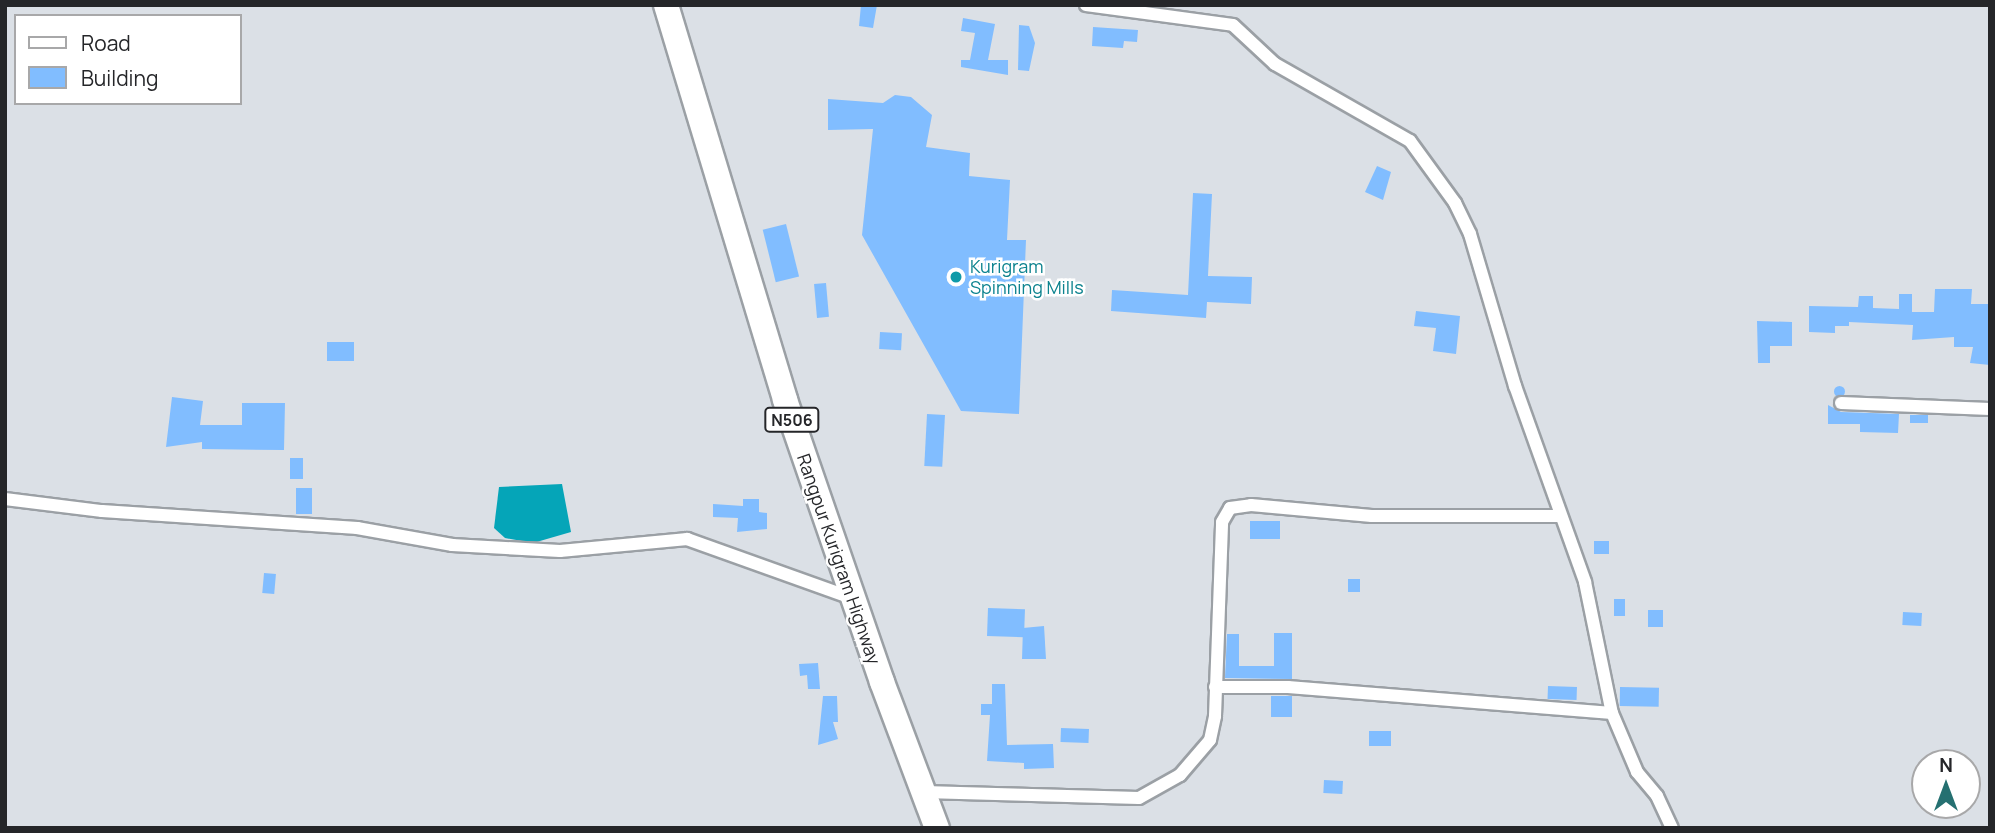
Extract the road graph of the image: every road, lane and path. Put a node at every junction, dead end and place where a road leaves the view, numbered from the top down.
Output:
1 (666, 5) edge
2 (1086, 5) edge
3 (1841, 402) dead end
4 (1990, 409) edge
5 (5, 499) edge
6 (1561, 516) junction
7 (853, 598) junction
8 (1215, 688) junction
9 (1612, 713) junction
10 (924, 792) junction
11 (937, 828) edge
12 (1672, 828) edge

1 - 7 highway, Rangpur Kurigram Highway / N506
2 - 6 street
3 - 4 street
5 - 7 street
6 - 8 street
6 - 9 street
7 - 10 highway, Rangpur Kurigram Highway / N506
8 - 9 street
8 - 10 street
9 - 12 street
10 - 11 highway, Rangpur Kurigram Highway / N506

